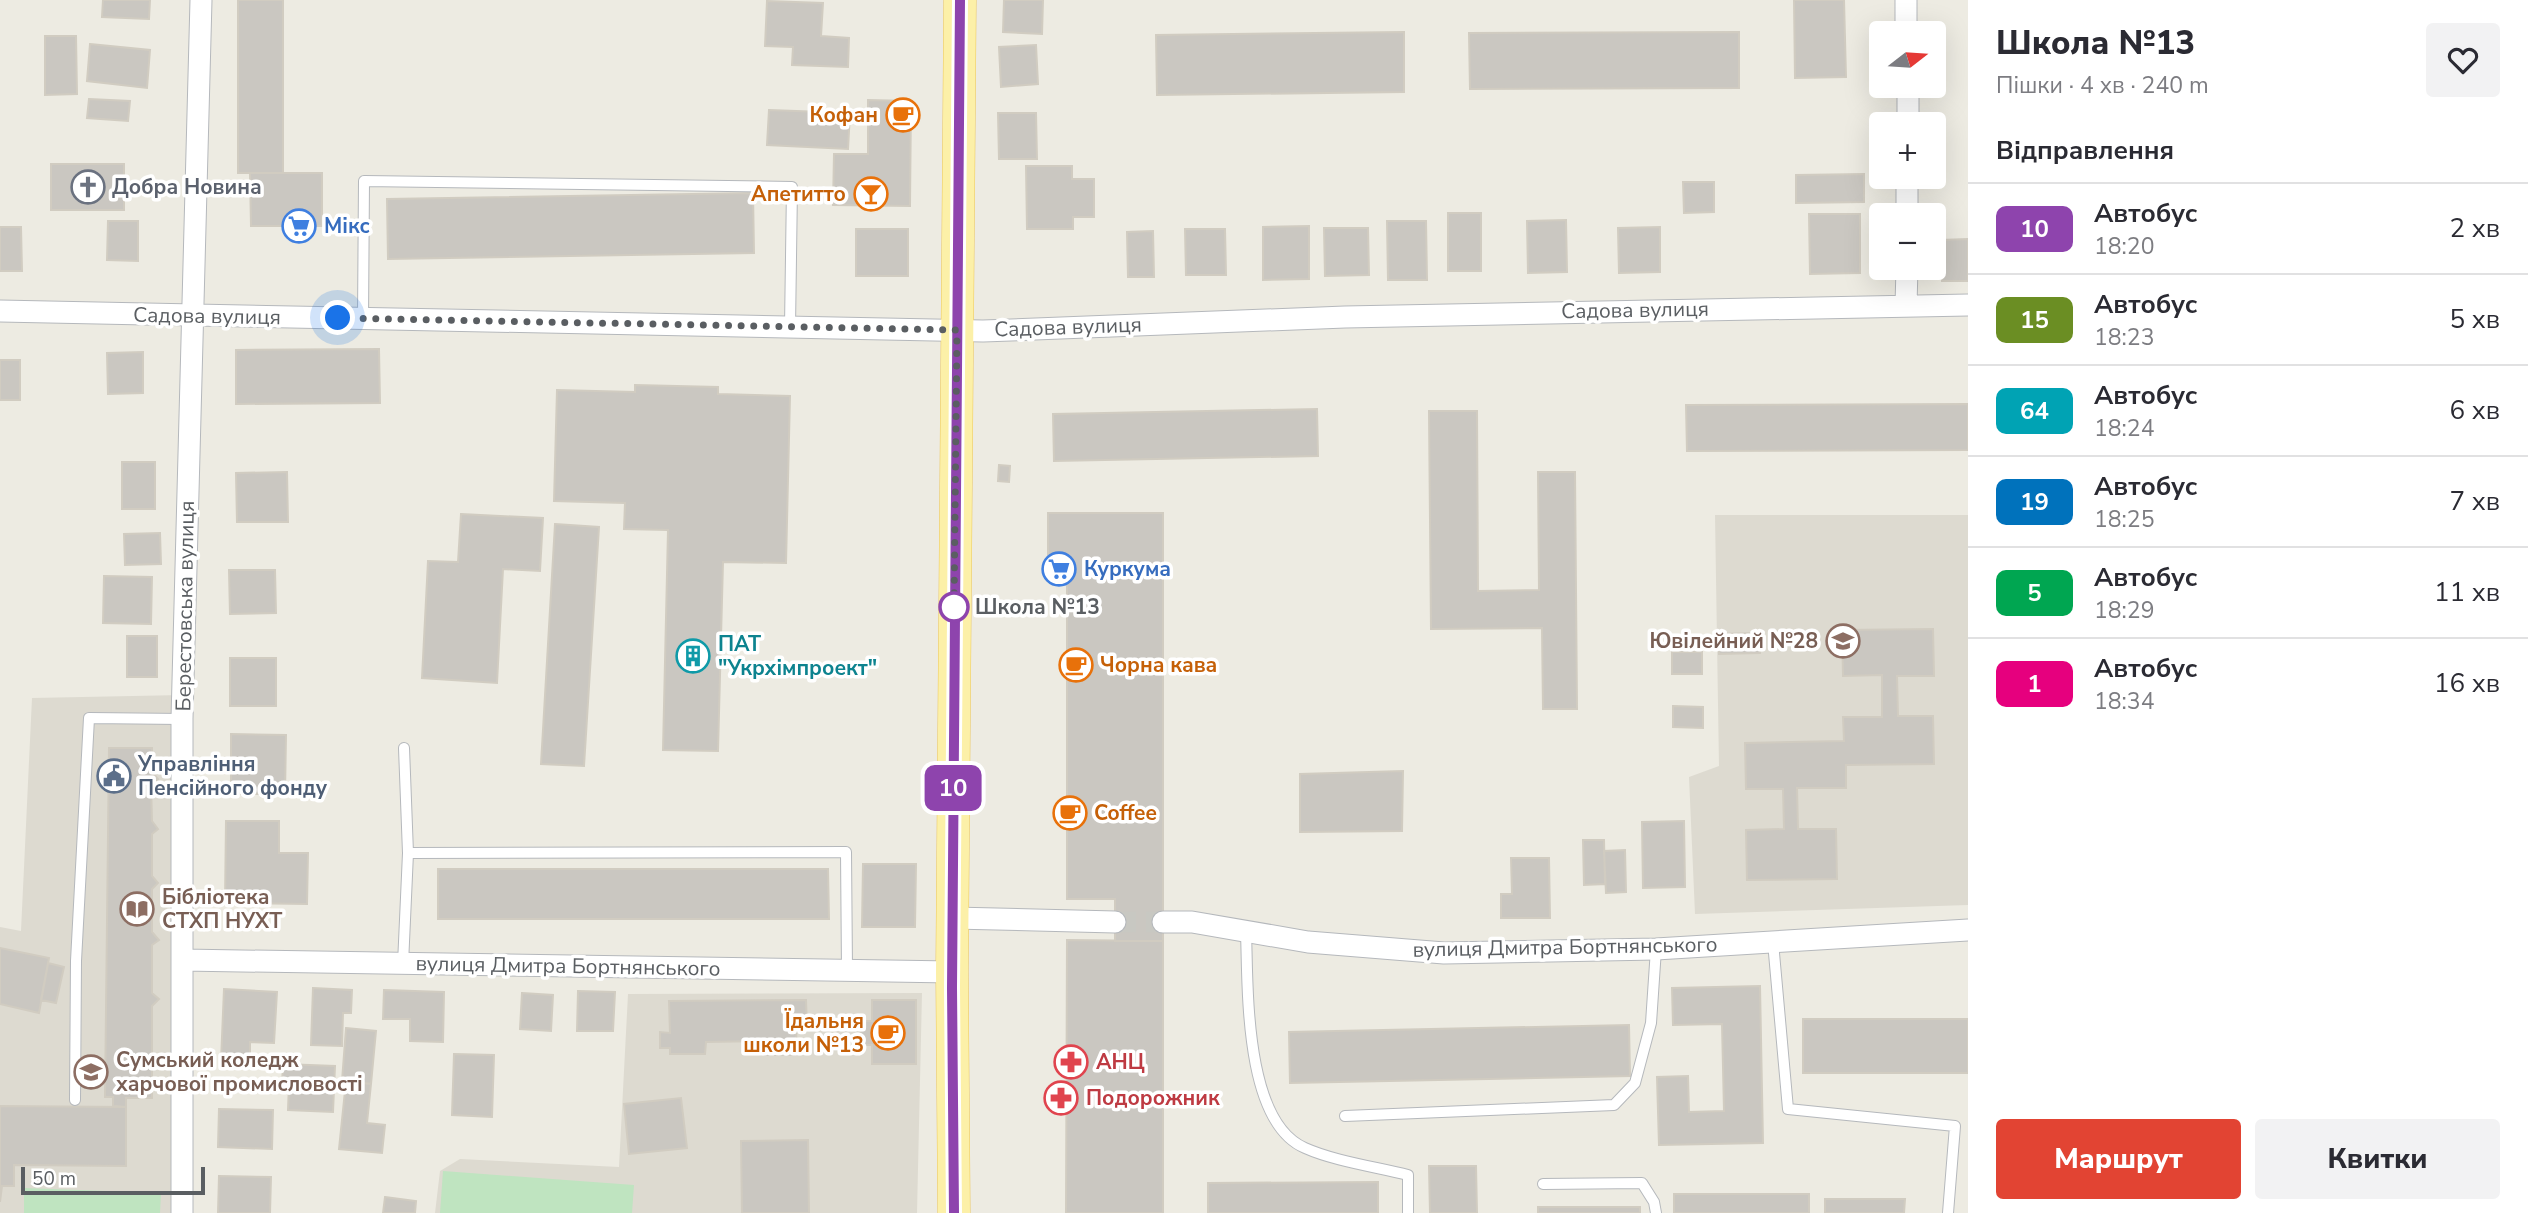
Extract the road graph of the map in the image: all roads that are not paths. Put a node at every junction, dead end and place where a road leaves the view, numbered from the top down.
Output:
1 (201, 0) edge
2 (960, 0) edge
3 (1906, 0) edge
4 (1906, 21) edge
5 (1907, 280) edge
6 (1906, 304) junction
7 (1968, 305) edge
8 (0, 311) edge
9 (192, 315) junction
10 (363, 318) junction
11 (790, 327) junction
12 (957, 330) junction
13 (182, 719) junction
14 (404, 748) dead end
15 (408, 853) junction
16 (953, 918) junction
17 (1115, 922) tunnel mouth
18 (1163, 922) tunnel mouth
19 (1968, 930) edge
20 (1246, 931) junction
21 (1773, 942) junction
22 (1656, 949) junction
23 (183, 960) junction
24 (403, 964) junction
25 (847, 970) junction
26 (952, 972) junction
27 (75, 1100) dead end
28 (1345, 1116) dead end
29 (1543, 1184) dead end
30 (181, 1213) edge
31 (954, 1213) edge
32 (1408, 1213) edge
33 (1656, 1213) edge
34 (1948, 1213) edge

1 - 9 street, Берестовська вулиця
2 - 12 main road
3 - 4 street
5 - 6 street
6 - 7 street, Садова вулиця
6 - 12 street, Садова вулиця
8 - 9 street, Садова вулиця
9 - 10 street, Садова вулиця
9 - 13 street, Берестовська вулиця
10 - 11 street, Садова вулиця
10 - 11 lane
11 - 12 street, Садова вулиця
12 - 16 main road
13 - 23 street, Берестовська вулиця
13 - 27 lane
14 - 15 lane
15 - 24 lane
15 - 25 lane
16 - 17 street
16 - 26 main road
18 - 20 street, вулиця Дмитра Бортнянського
19 - 21 street, вулиця Дмитра Бортнянського
20 - 22 street, вулиця Дмитра Бортнянського
20 - 32 lane
21 - 22 street, вулиця Дмитра Бортнянського
21 - 34 lane
22 - 28 lane
23 - 24 street, вулиця Дмитра Бортнянського
23 - 30 street, Берестовська вулиця
24 - 25 street, вулиця Дмитра Бортнянського
25 - 26 street, вулиця Дмитра Бортнянського
26 - 31 main road
29 - 33 lane

